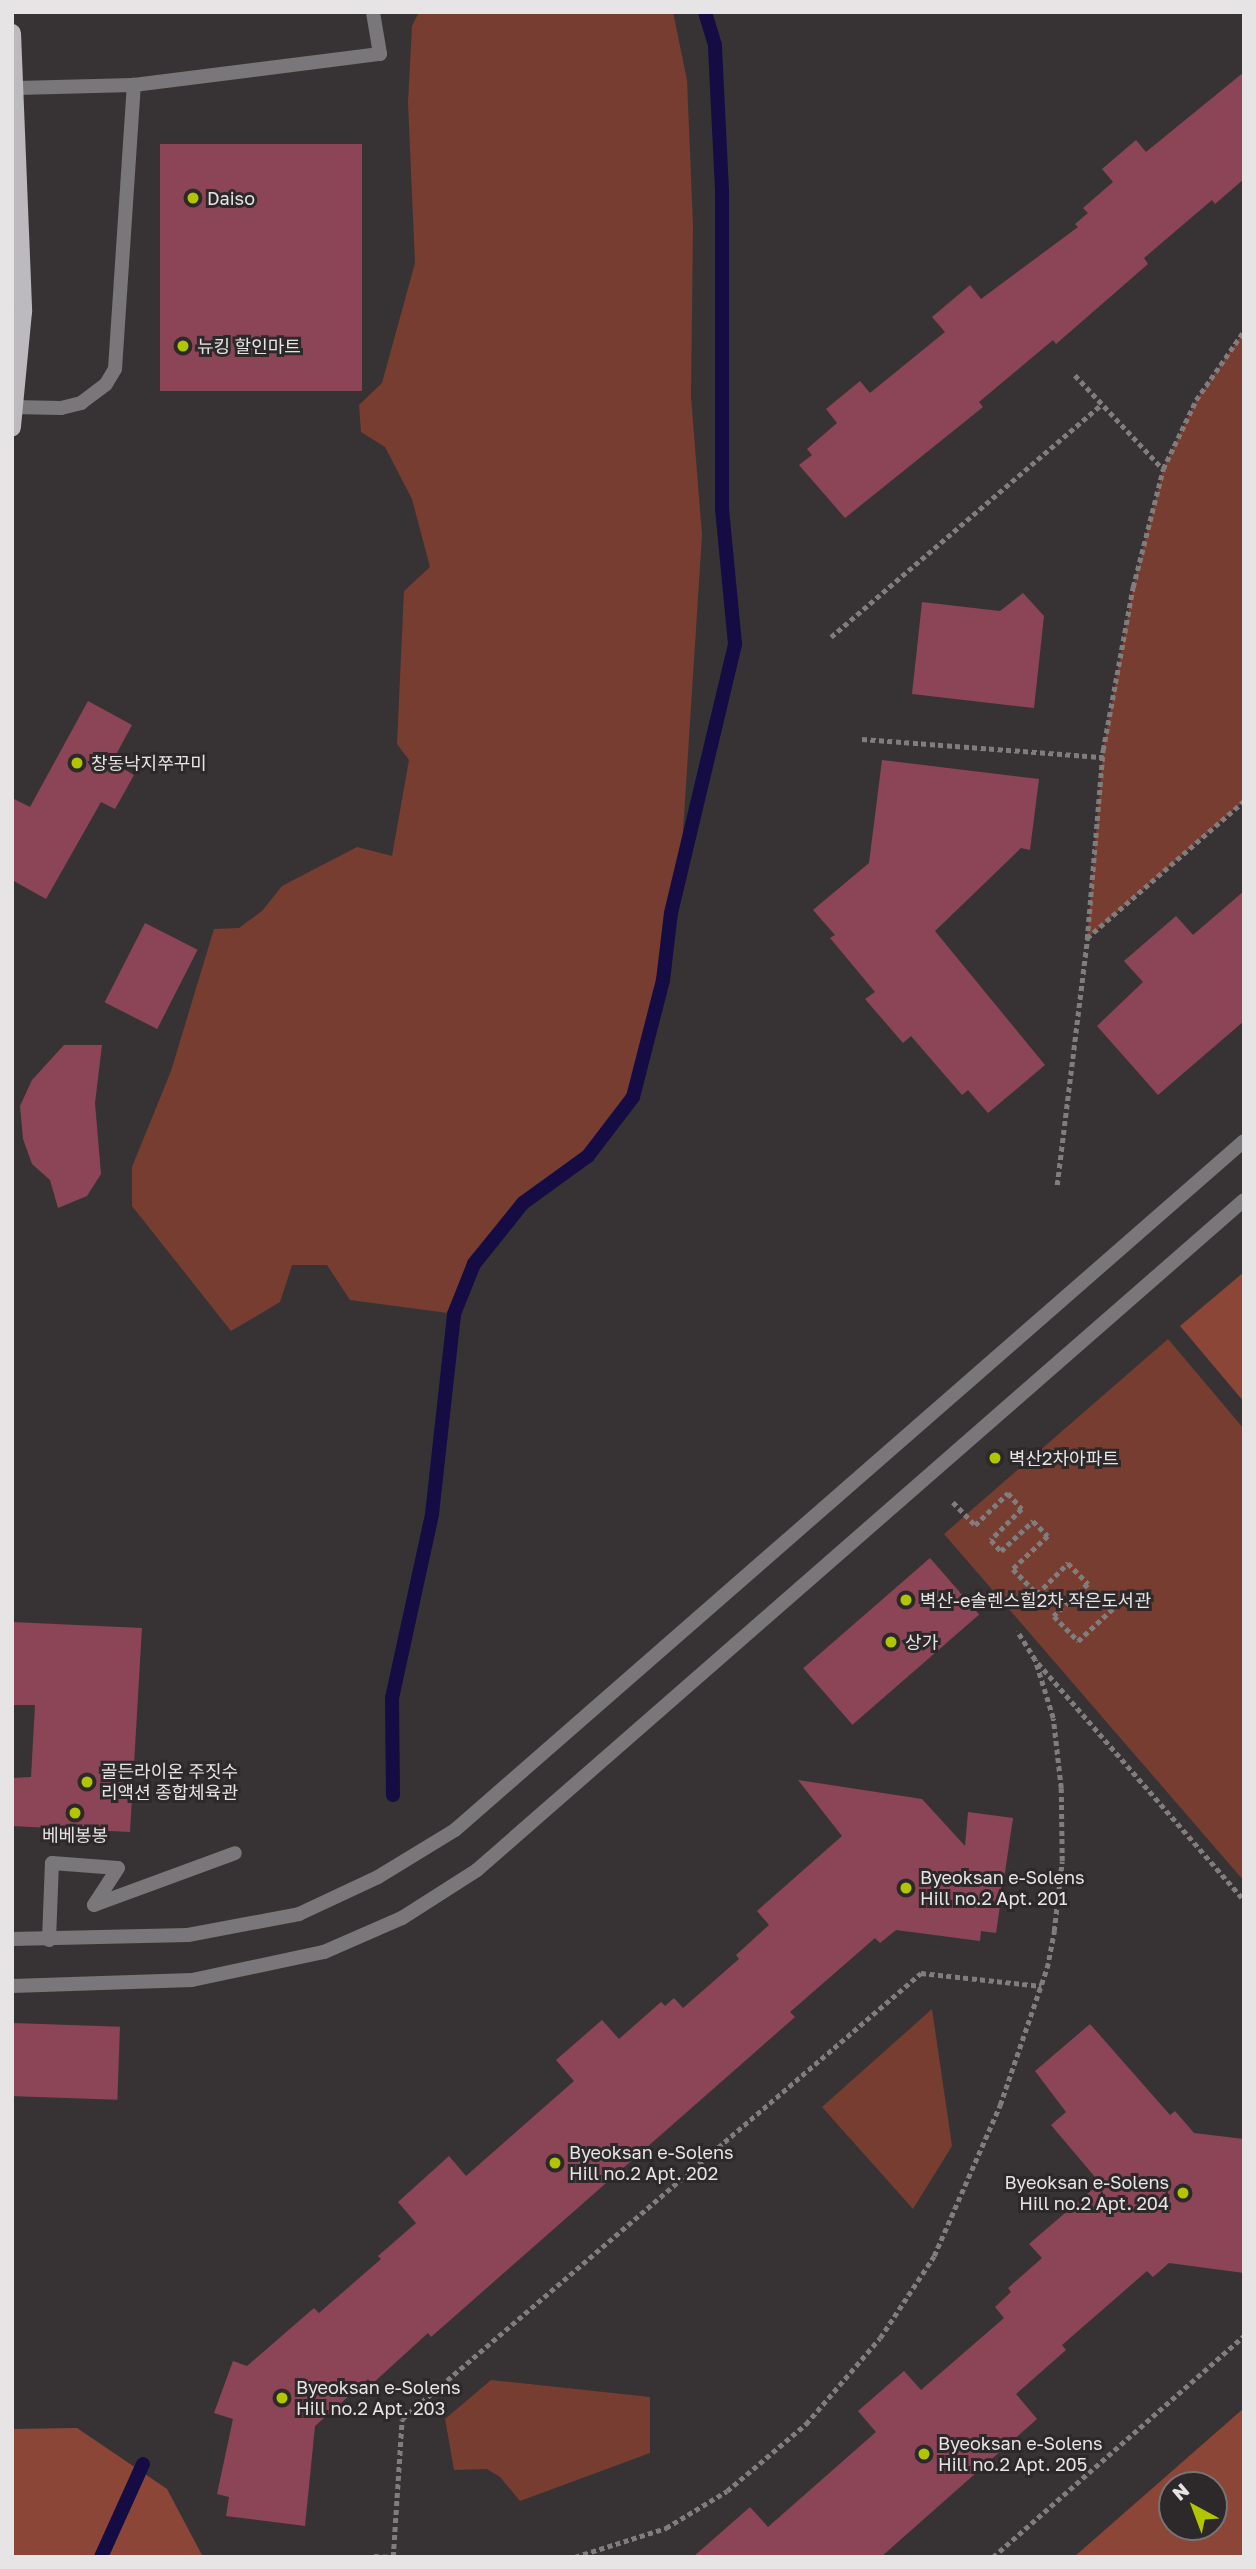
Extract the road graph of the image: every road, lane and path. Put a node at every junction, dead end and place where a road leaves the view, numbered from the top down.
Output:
1 (373, 12) edge
2 (12, 33) edge
3 (134, 85) junction
4 (17, 88) junction
5 (1244, 331) edge
6 (1075, 374) dead end
7 (1101, 405) junction
8 (14, 407) edge
9 (12, 426) edge
10 (1163, 469) junction
11 (831, 637) dead end
12 (862, 739) dead end
13 (1103, 757) junction
14 (1244, 802) edge
15 (1087, 939) junction
16 (1244, 1141) edge
17 (1057, 1185) dead end
18 (1244, 1200) edge
19 (953, 1502) dead end
20 (1148, 1604) dead end
21 (1017, 1631) dead end
22 (1035, 1660) junction
23 (234, 1853) dead end
24 (1244, 1900) edge
25 (12, 1939) edge
26 (49, 1940) junction
27 (12, 1986) edge
28 (1041, 1986) junction
29 (1244, 2336) edge
30 (374, 2556) edge
31 (394, 2557) edge
32 (575, 2557) edge
33 (993, 2557) edge

1 - 3 street
2 - 4 main road
3 - 4 street
3 - 8 street
4 - 8 main road
5 - 10 path
6 - 7 path
7 - 10 path
7 - 11 path
8 - 9 main road
10 - 13 path
12 - 13 path
13 - 15 path
14 - 15 path
15 - 17 path
16 - 26 street
18 - 27 street
19 - 20 path
21 - 22 path
22 - 24 path
22 - 28 path
23 - 26 street
25 - 26 street
28 - 31 path
28 - 32 path
29 - 33 path
30 - 31 path

